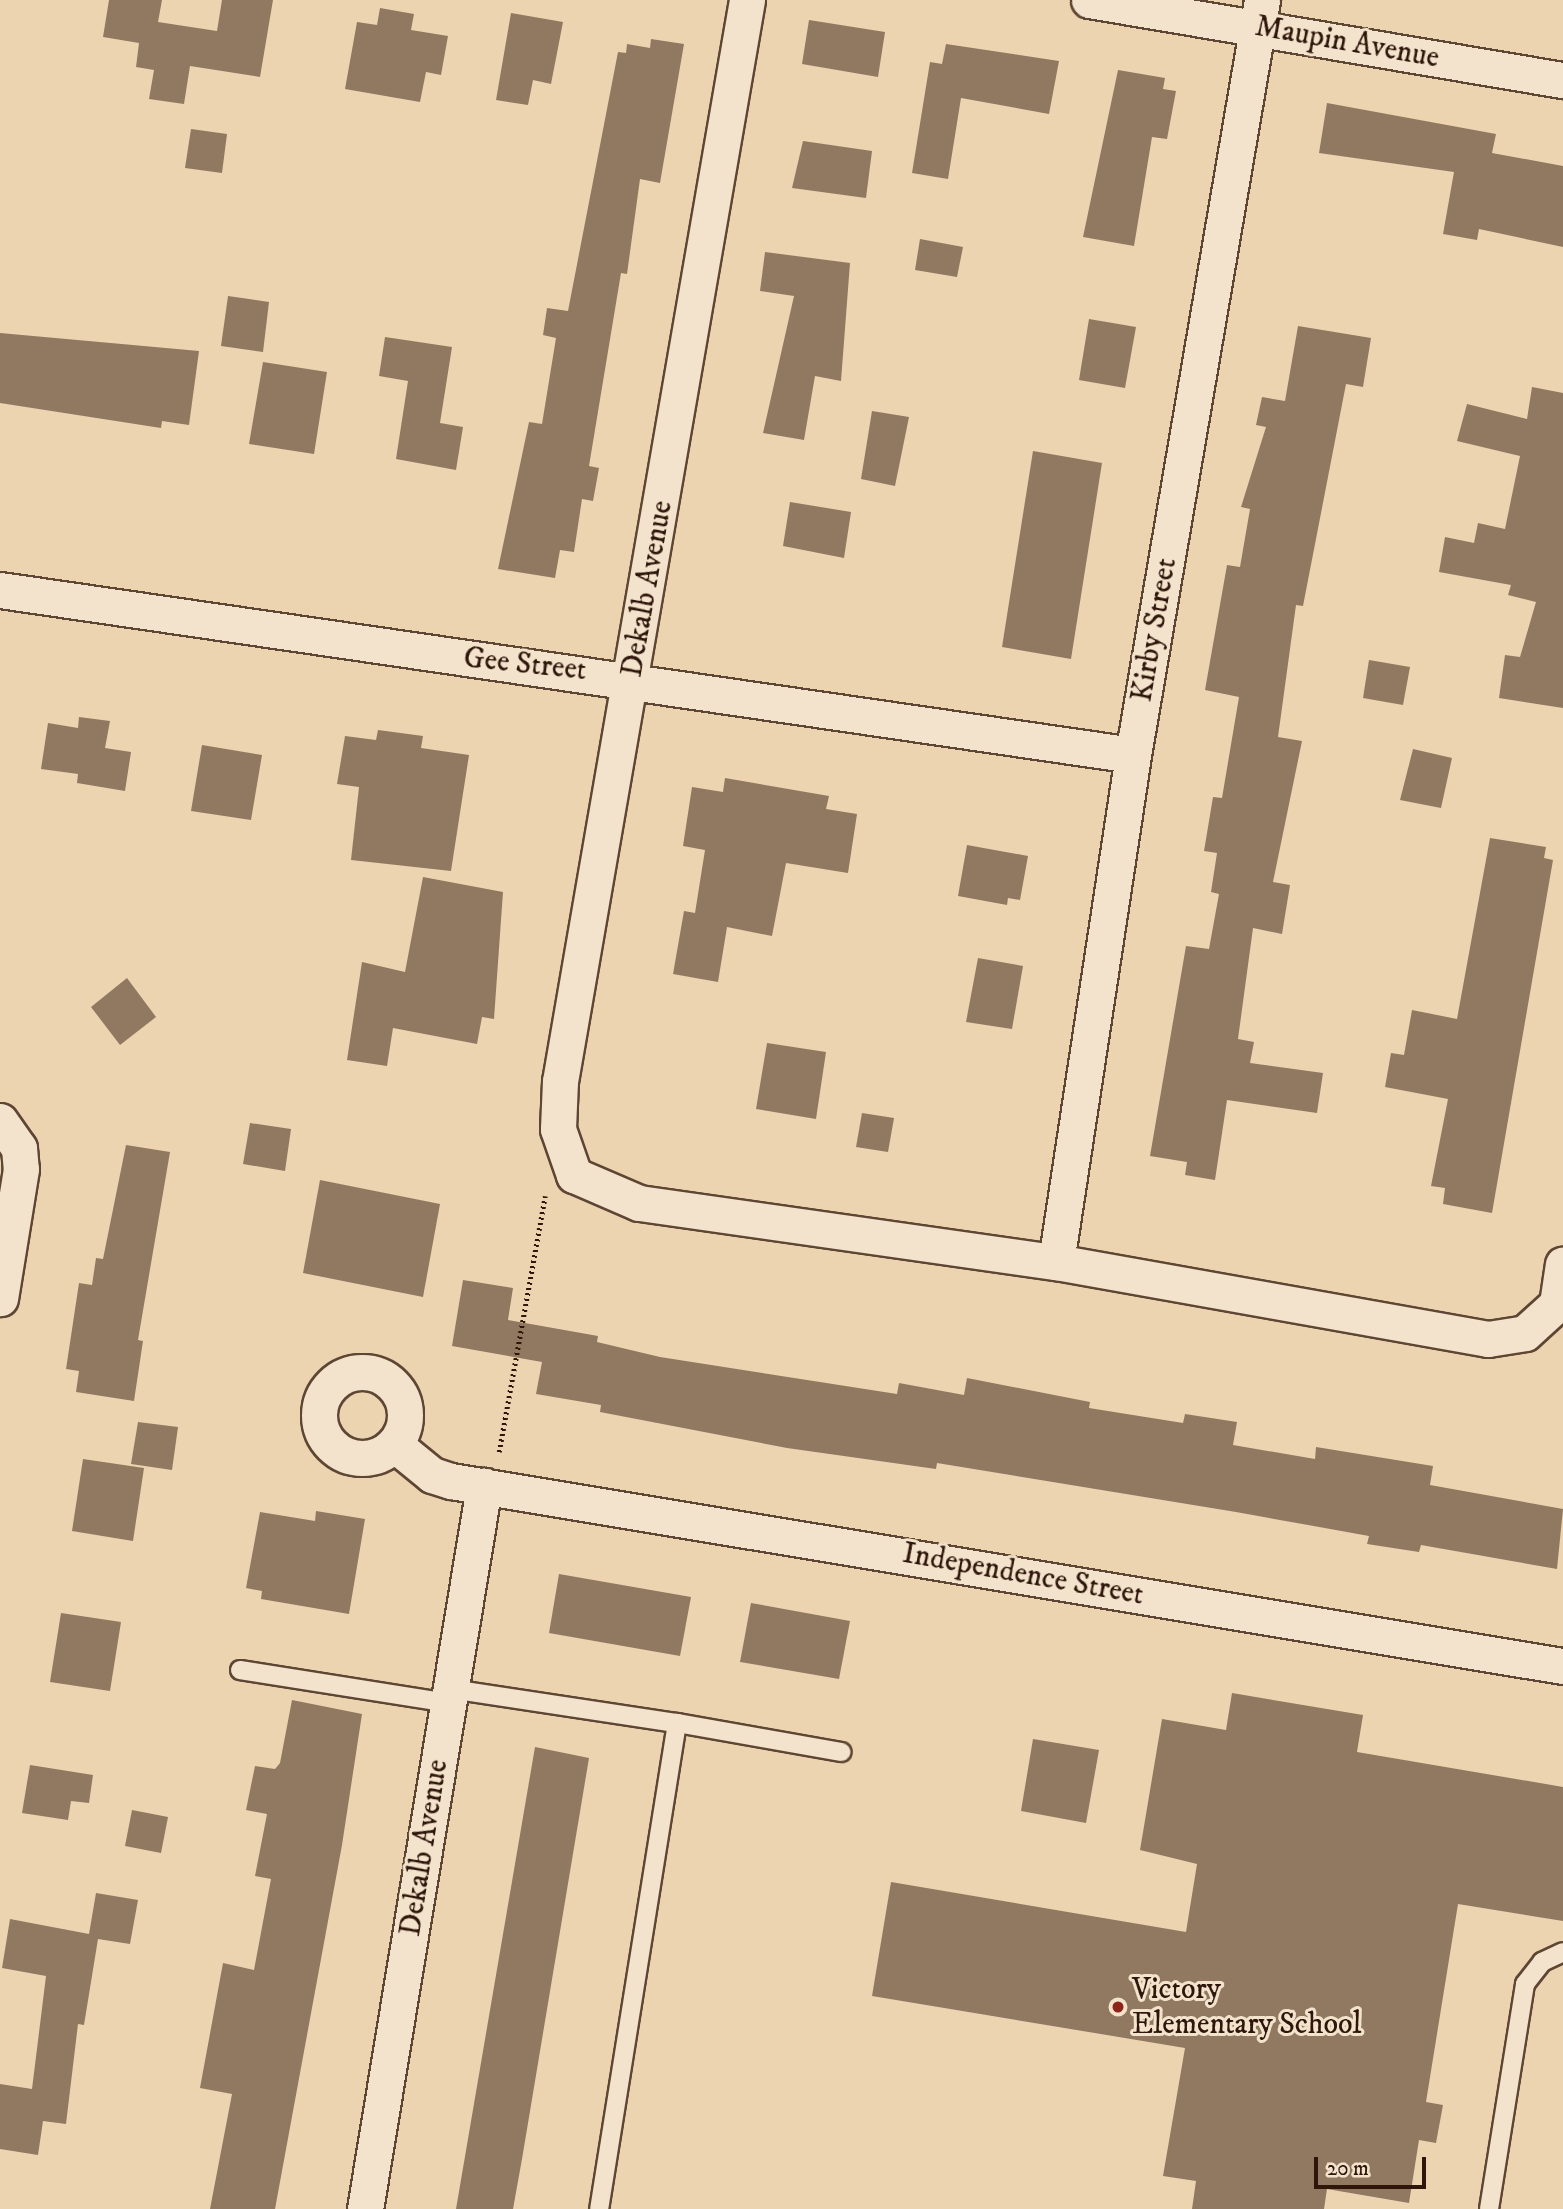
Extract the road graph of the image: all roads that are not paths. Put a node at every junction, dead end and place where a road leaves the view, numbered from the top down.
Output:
1 (747, 0) edge
2 (1089, 0) edge
3 (1259, 14) edge
4 (1563, 79) edge
5 (0, 590) edge
6 (634, 678) junction
7 (1133, 755) junction
8 (0, 1121) edge
9 (1056, 1262) junction
10 (1563, 1264) edge
11 (0, 1298) edge
12 (394, 1444) dead end
13 (488, 1487) junction
14 (1563, 1666) edge
15 (240, 1670) dead end
16 (450, 1696) junction
17 (677, 1723) junction
18 (841, 1752) dead end
19 (1563, 1952) edge
20 (365, 2209) edge
21 (599, 2209) edge
22 (1489, 2209) edge

1 - 6 street, Dekalb Avenue
2 - 3 street, Maupin Avenue
3 - 4 street, Maupin Avenue
3 - 7 street, Kirby Street
5 - 6 street, Gee Street
6 - 7 street, Gee Street
6 - 9 street, Dekalb Avenue
7 - 9 street, Kirby Street
8 - 11 street
9 - 10 street
12 - 13 street, Independence Street
13 - 14 street, Independence Street
13 - 16 street, Dekalb Avenue
15 - 16 lane
16 - 17 lane
16 - 20 street, Dekalb Avenue
17 - 18 lane
17 - 21 lane
19 - 22 lane

